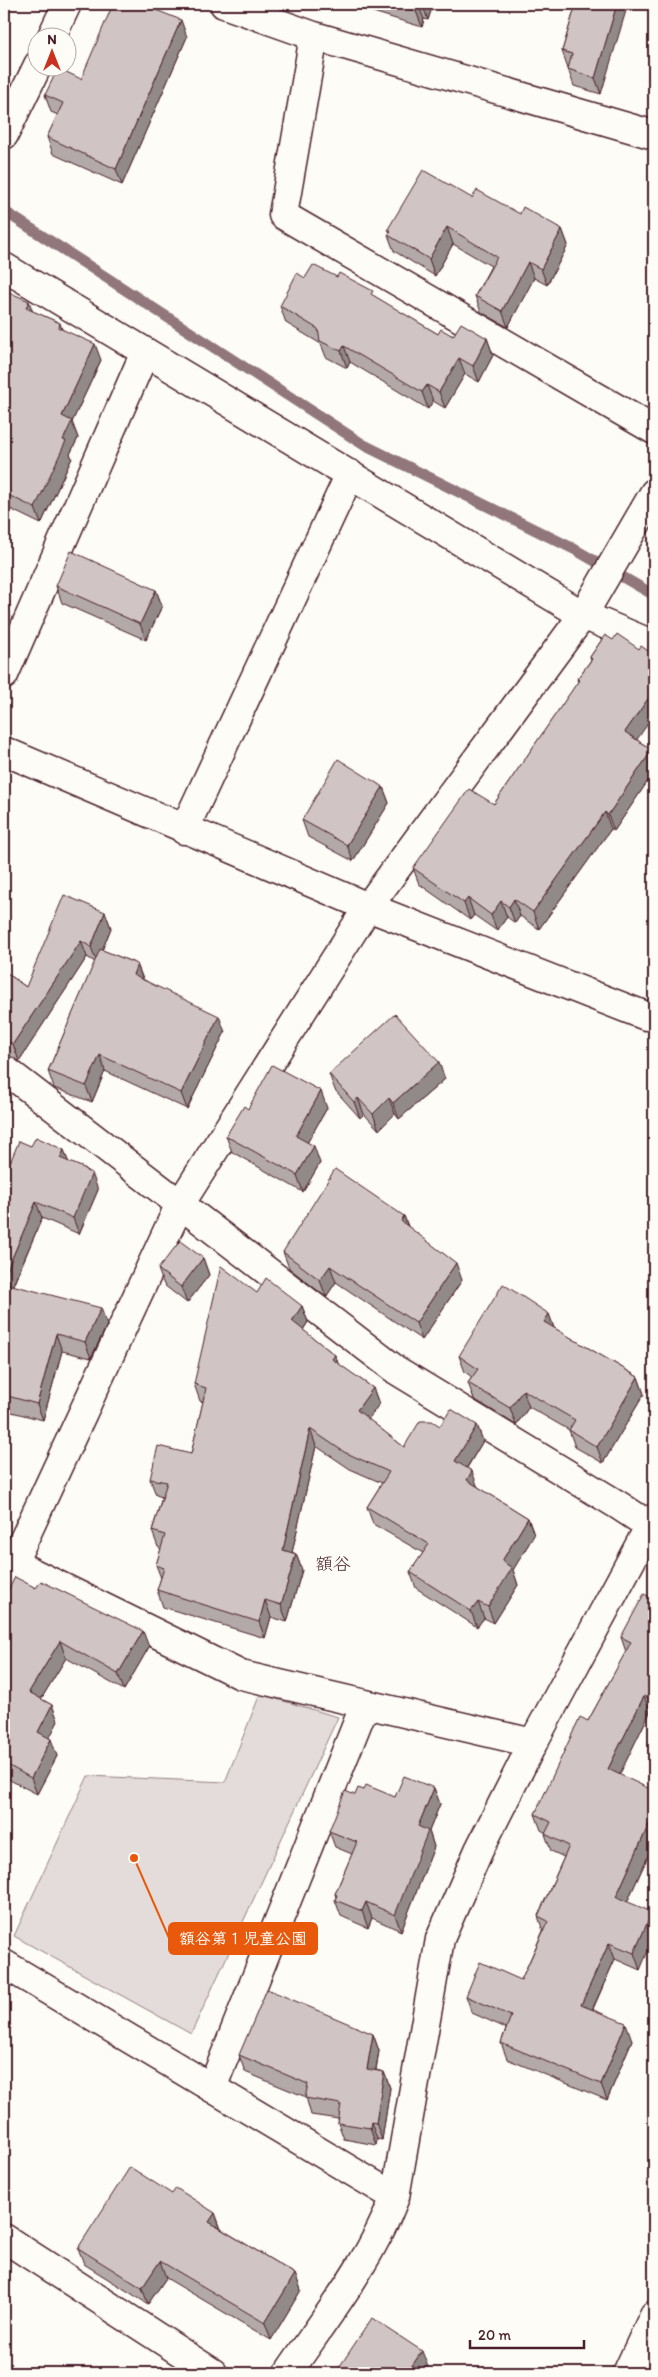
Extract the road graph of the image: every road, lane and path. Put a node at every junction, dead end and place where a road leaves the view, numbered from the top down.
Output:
1 (67, 4) edge
2 (224, 4) edge
3 (56, 28) edge
4 (314, 36) junction
5 (32, 78) edge
6 (4, 135) edge
7 (654, 135) edge
8 (4, 267) edge
9 (145, 352) junction
10 (654, 430) edge
11 (350, 474) junction
12 (654, 493) edge
13 (589, 605) junction
14 (654, 645) edge
15 (4, 675) edge
16 (4, 752) edge
17 (184, 830) junction
18 (368, 907) junction
19 (652, 1015) edge
20 (4, 1069) edge
21 (179, 1206) junction
22 (653, 1526) edge
23 (8, 1570) edge
24 (365, 1704) junction
25 (532, 1743) junction
26 (4, 1964) edge
27 (212, 2088) junction
28 (395, 2197) junction
29 (4, 2238) edge
30 (654, 2315) edge
31 (213, 2373) edge
32 (288, 2373) edge
33 (627, 2373) edge

1 - 3 street
2 - 4 street
4 - 7 street
4 - 10 street
5 - 6 street
8 - 9 street
9 - 11 street
9 - 15 street
11 - 13 street
11 - 17 street
12 - 13 street
13 - 14 street
13 - 18 street
16 - 17 street
17 - 18 street
18 - 19 street
18 - 21 street
20 - 21 street
21 - 22 street
21 - 23 street
22 - 25 street
23 - 24 street
24 - 25 street
24 - 27 street
25 - 28 street
26 - 27 street
27 - 28 street
28 - 32 street
29 - 31 street
30 - 33 street

